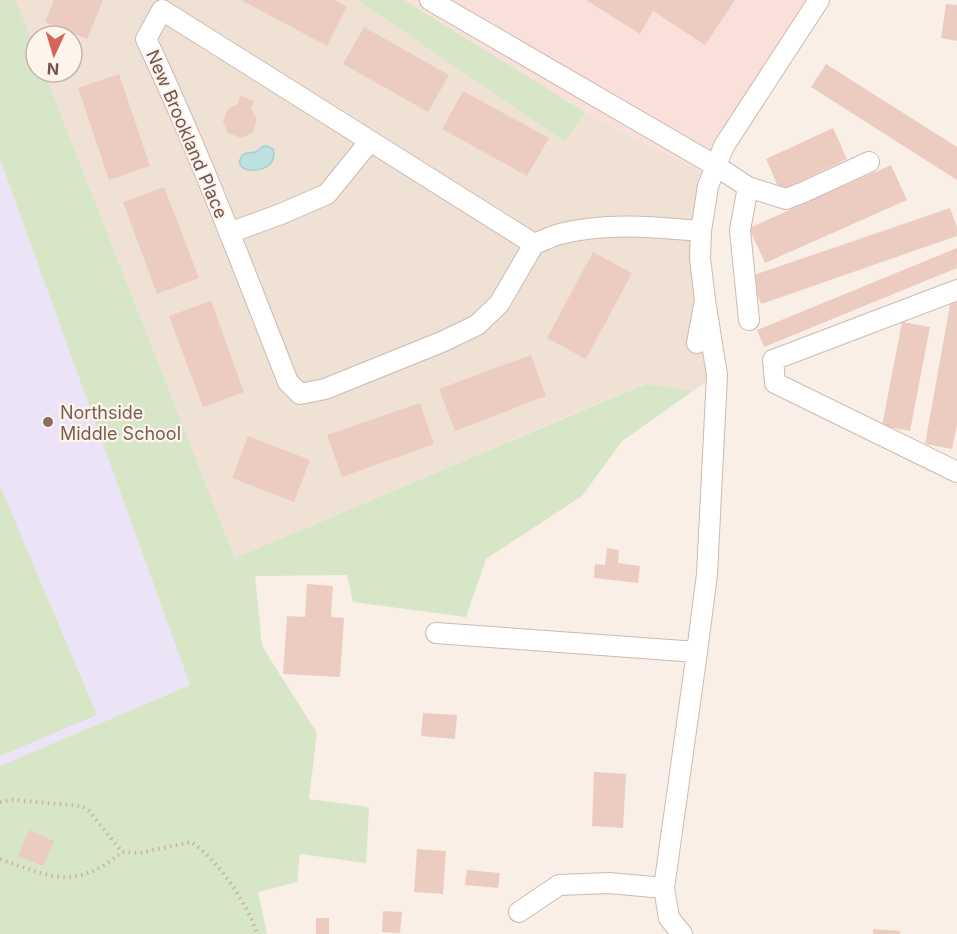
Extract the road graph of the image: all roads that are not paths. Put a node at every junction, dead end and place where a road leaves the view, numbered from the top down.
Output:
1 (430, 0) edge
2 (815, 1) edge
3 (370, 141) junction
4 (869, 162) dead end
5 (716, 166) junction
6 (748, 187) junction
7 (701, 231) junction
8 (229, 233) junction
9 (534, 244) junction
10 (957, 290) edge
11 (705, 300) junction
12 (749, 320) dead end
13 (697, 343) dead end
14 (957, 472) edge
15 (436, 633) dead end
16 (697, 652) junction
17 (664, 888) junction
18 (519, 912) dead end
19 (669, 926) edge
20 (682, 934) edge

1 - 5 street
2 - 5 street
3 - 8 street
3 - 8 street, New Brookland Place
3 - 9 street, New Brookland Place
4 - 6 street
5 - 6 street
5 - 7 street
6 - 12 street
7 - 9 street
7 - 11 street
8 - 9 street, New Brookland Place
10 - 14 street
11 - 13 street
11 - 16 street
15 - 16 street
16 - 17 street
17 - 18 street
17 - 19 street
19 - 20 street

